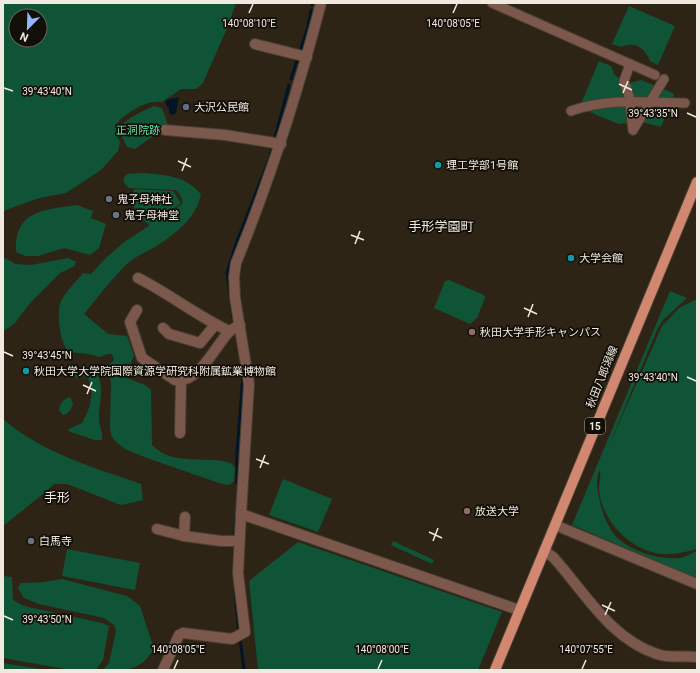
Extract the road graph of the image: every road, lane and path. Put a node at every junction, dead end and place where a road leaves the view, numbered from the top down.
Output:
1 (321, 3) edge
2 (492, 3) edge
3 (255, 44) dead end
4 (302, 56) junction
5 (630, 64) junction
6 (655, 75) dead end
7 (664, 79) dead end
8 (629, 102) junction
9 (650, 102) junction
10 (684, 103) dead end
11 (571, 111) dead end
12 (165, 130) dead end
13 (275, 142) junction
14 (697, 182) edge
15 (138, 278) dead end
16 (137, 310) dead end
17 (215, 324) junction
18 (163, 328) dead end
19 (234, 328) junction
20 (181, 381) junction
21 (180, 433) dead end
22 (241, 514) junction
23 (185, 517) dead end
24 (555, 525) junction
25 (157, 529) dead end
26 (184, 536) junction
27 (239, 541) junction
28 (544, 551) junction
29 (697, 584) edge
30 (519, 610) junction
31 (697, 657) edge
32 (163, 670) edge
33 (495, 670) edge

1 - 4 street
2 - 5 street
3 - 4 street
4 - 13 street
5 - 6 street
5 - 8 street
7 - 9 street
8 - 9 street
8 - 9 street
8 - 11 street
9 - 10 street
12 - 13 street
13 - 19 street
14 - 24 main road, 秋田八郎潟線 / 15
15 - 17 street
16 - 20 street
17 - 18 street
17 - 19 street
19 - 20 street
19 - 22 street
20 - 21 street
22 - 27 street
22 - 30 street
23 - 26 street
24 - 28 main road, 秋田八郎潟線 / 15
24 - 29 street
25 - 26 street
26 - 27 street
27 - 32 street
28 - 30 main road, 秋田八郎潟線 / 15
28 - 31 street
30 - 33 main road, 秋田八郎潟線 / 15

